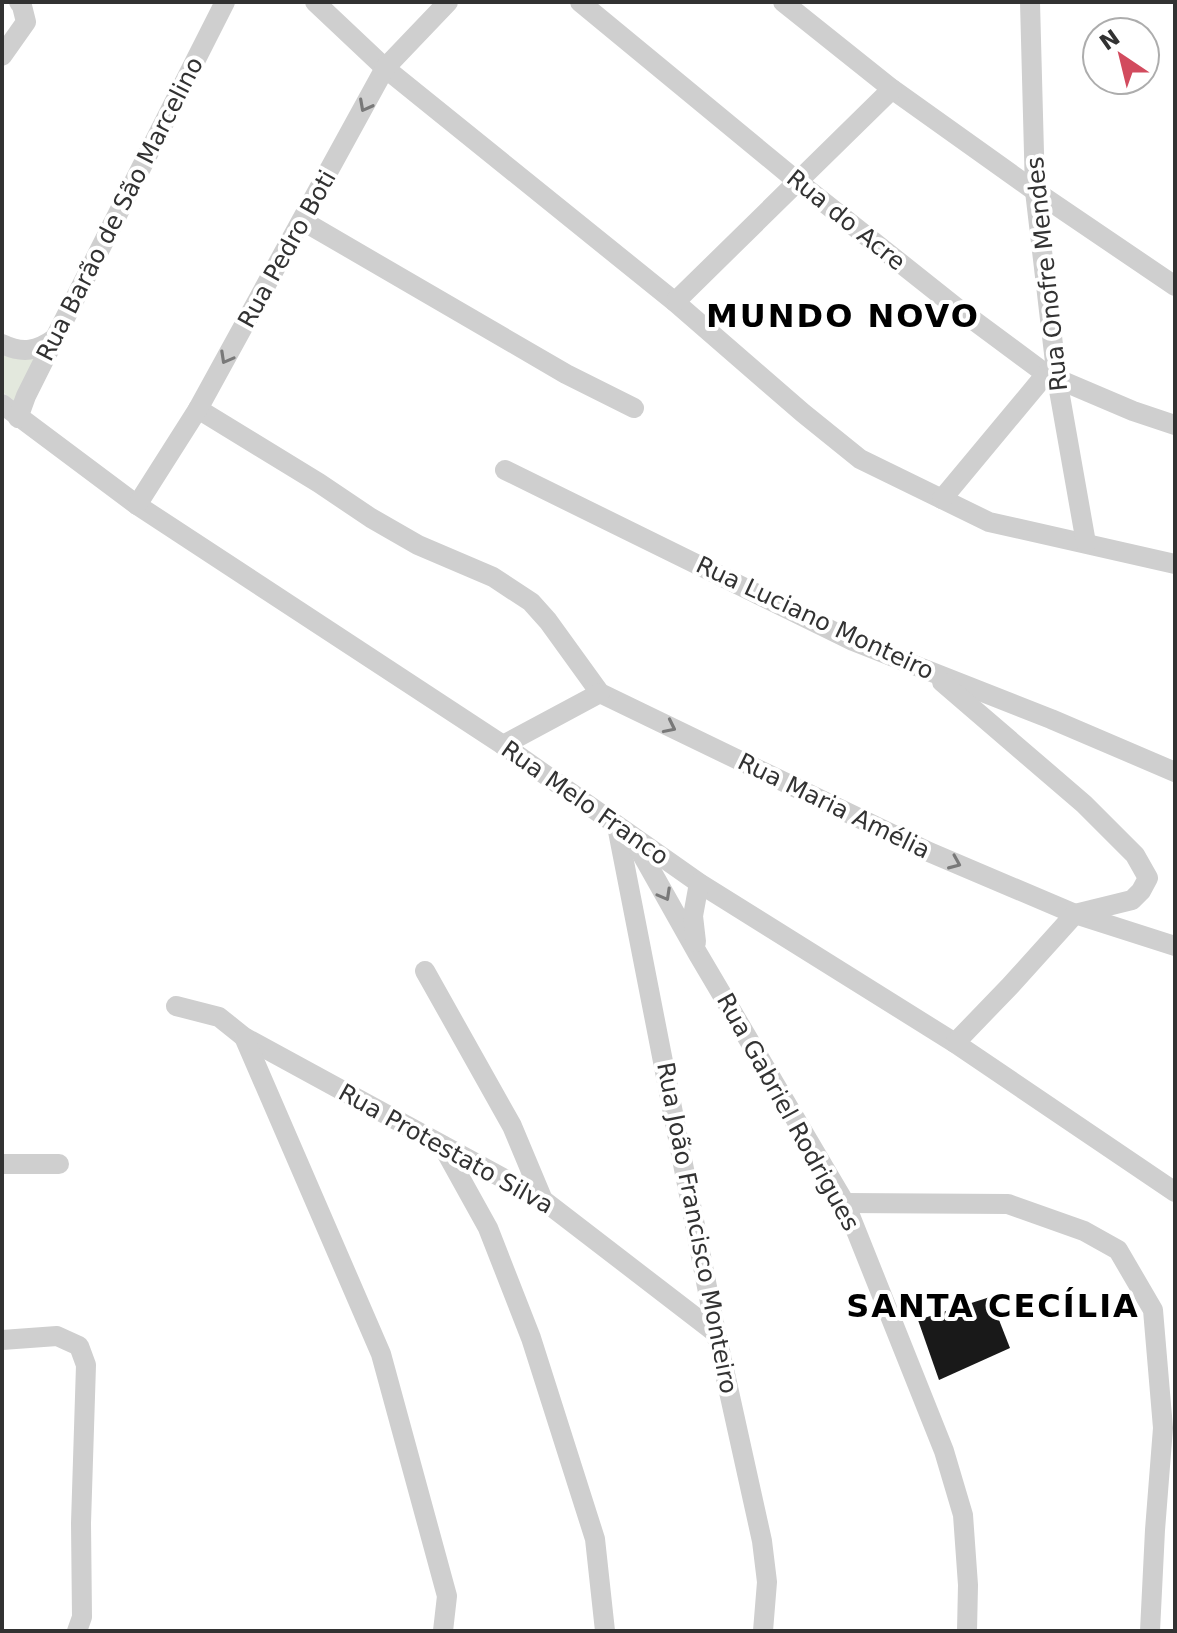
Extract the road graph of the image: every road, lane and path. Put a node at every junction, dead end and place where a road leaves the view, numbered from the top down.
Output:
1 (19, 2) edge
2 (225, 2) edge
3 (315, 2) edge
4 (448, 2) edge
5 (580, 2) edge
6 (783, 2) edge
7 (1030, 2) edge
8 (2, 56) edge
9 (385, 68) junction
10 (892, 89) junction
11 (797, 181) junction
12 (1035, 191) junction
13 (303, 221) junction
14 (1175, 286) edge
15 (675, 302) junction
16 (55, 338) junction
17 (2, 344) edge
18 (1051, 376) junction
19 (634, 408) dead end
20 (198, 409) junction
21 (10, 411) edge
22 (1175, 425) edge
23 (505, 470) dead end
24 (942, 499) junction
25 (137, 505) junction
26 (1086, 543) junction
27 (1175, 564) edge
28 (930, 672) junction
29 (600, 693) junction
30 (503, 745) junction
31 (1175, 772) edge
32 (624, 831) junction
33 (699, 883) junction
34 (1075, 914) junction
35 (1175, 946) edge
36 (698, 954) junction
37 (425, 971) dead end
38 (176, 1006) dead end
39 (244, 1037) junction
40 (955, 1043) junction
41 (442, 1145) junction
42 (2, 1164) edge
43 (59, 1164) dead end
44 (1175, 1192) edge
45 (543, 1200) junction
46 (845, 1203) junction
47 (716, 1333) junction
48 (2, 1340) edge
49 (1169, 1425) edge
50 (77, 1631) edge
51 (443, 1631) edge
52 (605, 1631) edge
53 (763, 1631) edge
54 (967, 1631) edge
55 (1150, 1631) edge

1 - 8 street
2 - 16 street, Rua Barão de São Marcelino
3 - 9 street
4 - 9 street, Rua Pedro Boti
5 - 11 street, Rua do Acre
6 - 10 street
7 - 12 street, Rua Onofre Mendes
9 -> 13 street, Rua Pedro Boti
9 - 15 street
10 - 11 street
10 - 12 street
11 - 15 street
11 - 18 street, Rua do Acre
12 - 14 street
12 - 18 street, Rua Onofre Mendes
13 - 19 street
13 -> 20 street, Rua Pedro Boti
15 - 24 street
16 - 17 street
16 - 21 street, Rua Barão de São Marcelino
18 - 22 street, Rua do Acre
18 - 24 street
18 - 26 street, Rua Onofre Mendes
20 - 25 street, Rua Pedro Boti
20 - 29 street
21 - 25 street, Rua Melo Franco
23 - 28 street, Rua Luciano Monteiro
24 - 26 street
25 - 30 street, Rua Melo Franco
26 - 27 street
28 - 31 street, Rua Luciano Monteiro
28 - 34 street
29 - 30 street
29 -> 34 street, Rua Maria Amélia
30 - 32 street, Rua Melo Franco
32 - 33 street, Rua Melo Franco
32 -> 36 street, Rua Gabriel Rodrigues
32 - 47 street, Rua João Francisco Monteiro
33 - 36 street
33 - 40 street, Rua Melo Franco
34 - 35 street, Rua Maria Amélia
34 - 40 street
36 - 46 street, Rua Gabriel Rodrigues
37 - 45 street
38 - 39 street, Rua Protestato Silva
39 - 41 street, Rua Protestato Silva
39 - 51 street
40 - 44 street, Rua Melo Franco
41 - 45 street, Rua Protestato Silva
41 - 52 street
42 - 43 street
45 - 47 street, Rua Protestato Silva
46 - 49 street
46 - 54 street, Rua Gabriel Rodrigues
47 - 53 street, Rua João Francisco Monteiro
48 - 50 street
49 - 55 street

